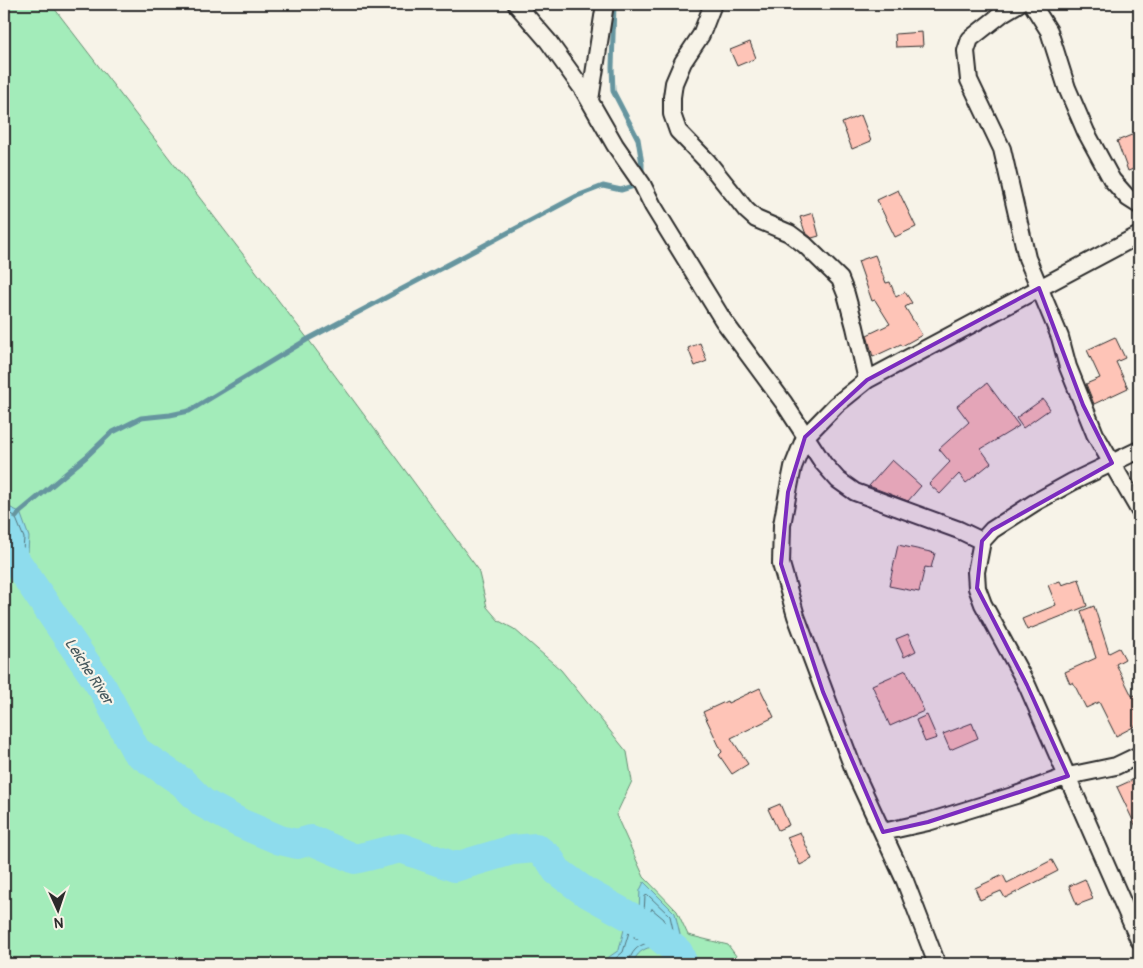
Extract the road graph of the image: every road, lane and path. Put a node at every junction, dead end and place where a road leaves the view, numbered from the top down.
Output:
1 (516, 4) edge
2 (606, 4) edge
3 (713, 4) edge
4 (1018, 4) edge
5 (1032, 4) edge
6 (590, 100) junction
7 (1139, 205) edge
8 (1139, 235) edge
9 (1039, 288) junction
10 (867, 380) junction
11 (805, 436) junction
12 (1139, 450) edge
13 (1112, 463) junction
14 (1139, 510) edge
15 (982, 541) junction
16 (1139, 755) edge
17 (1068, 776) junction
18 (883, 832) junction
19 (1139, 940) edge
20 (937, 964) edge

1 - 6 street
2 - 6 street
3 - 10 street
4 - 9 street
5 - 7 street
6 - 11 street
8 - 9 street
9 - 10 street
9 - 13 street
10 - 11 street
11 - 15 street
11 - 18 street
12 - 13 street
13 - 14 street
13 - 15 street
15 - 17 street
16 - 17 street
17 - 18 street
17 - 19 street
18 - 20 street

